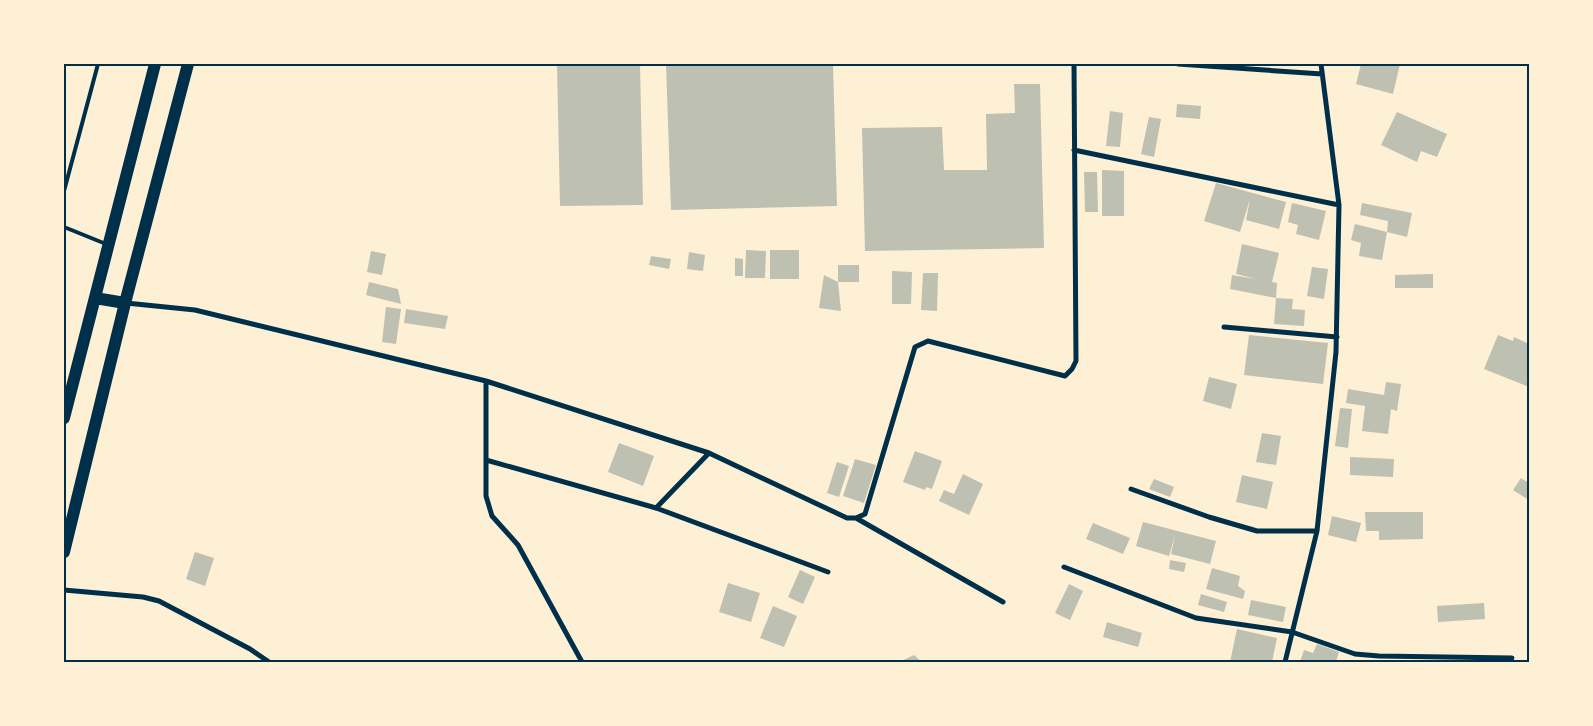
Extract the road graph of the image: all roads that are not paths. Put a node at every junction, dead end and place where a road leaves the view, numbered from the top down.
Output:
1 (98, 64) edge
2 (154, 64) edge
3 (188, 64) edge
4 (1074, 64) edge
5 (1178, 64) edge
6 (1321, 64) edge
7 (1322, 74) junction
8 (1074, 150) junction
9 (64, 191) edge
10 (1339, 205) junction
11 (64, 227) edge
12 (108, 245) junction
13 (94, 298) junction
14 (125, 303) junction
15 (1224, 327) dead end
16 (1336, 337) junction
17 (486, 381) junction
18 (64, 418) edge
19 (709, 453) junction
20 (486, 460) junction
21 (1131, 489) dead end
22 (656, 508) junction
23 (856, 518) junction
24 (1317, 531) junction
25 (64, 552) edge
26 (1064, 567) dead end
27 (828, 572) dead end
28 (64, 590) edge
29 (1003, 602) dead end
30 (1292, 632) junction
31 (1512, 658) dead end
32 (269, 662) edge
33 (582, 662) edge
34 (1285, 662) edge

1 - 9 lane
2 - 12 main road
3 - 14 main road
4 - 8 street
5 - 7 street
6 - 7 street
7 - 10 street
8 - 10 street
8 - 23 street
10 - 16 street
11 - 12 lane
12 - 13 main road
13 - 14 main road
13 - 18 main road
14 - 17 street
14 - 25 main road
15 - 16 street
16 - 24 street
17 - 19 street
17 - 20 street
19 - 22 street
19 - 23 street
20 - 22 street
20 - 33 street
21 - 24 street
22 - 27 street
23 - 29 street
24 - 30 street
26 - 30 street
28 - 32 street
30 - 31 street
30 - 34 street

